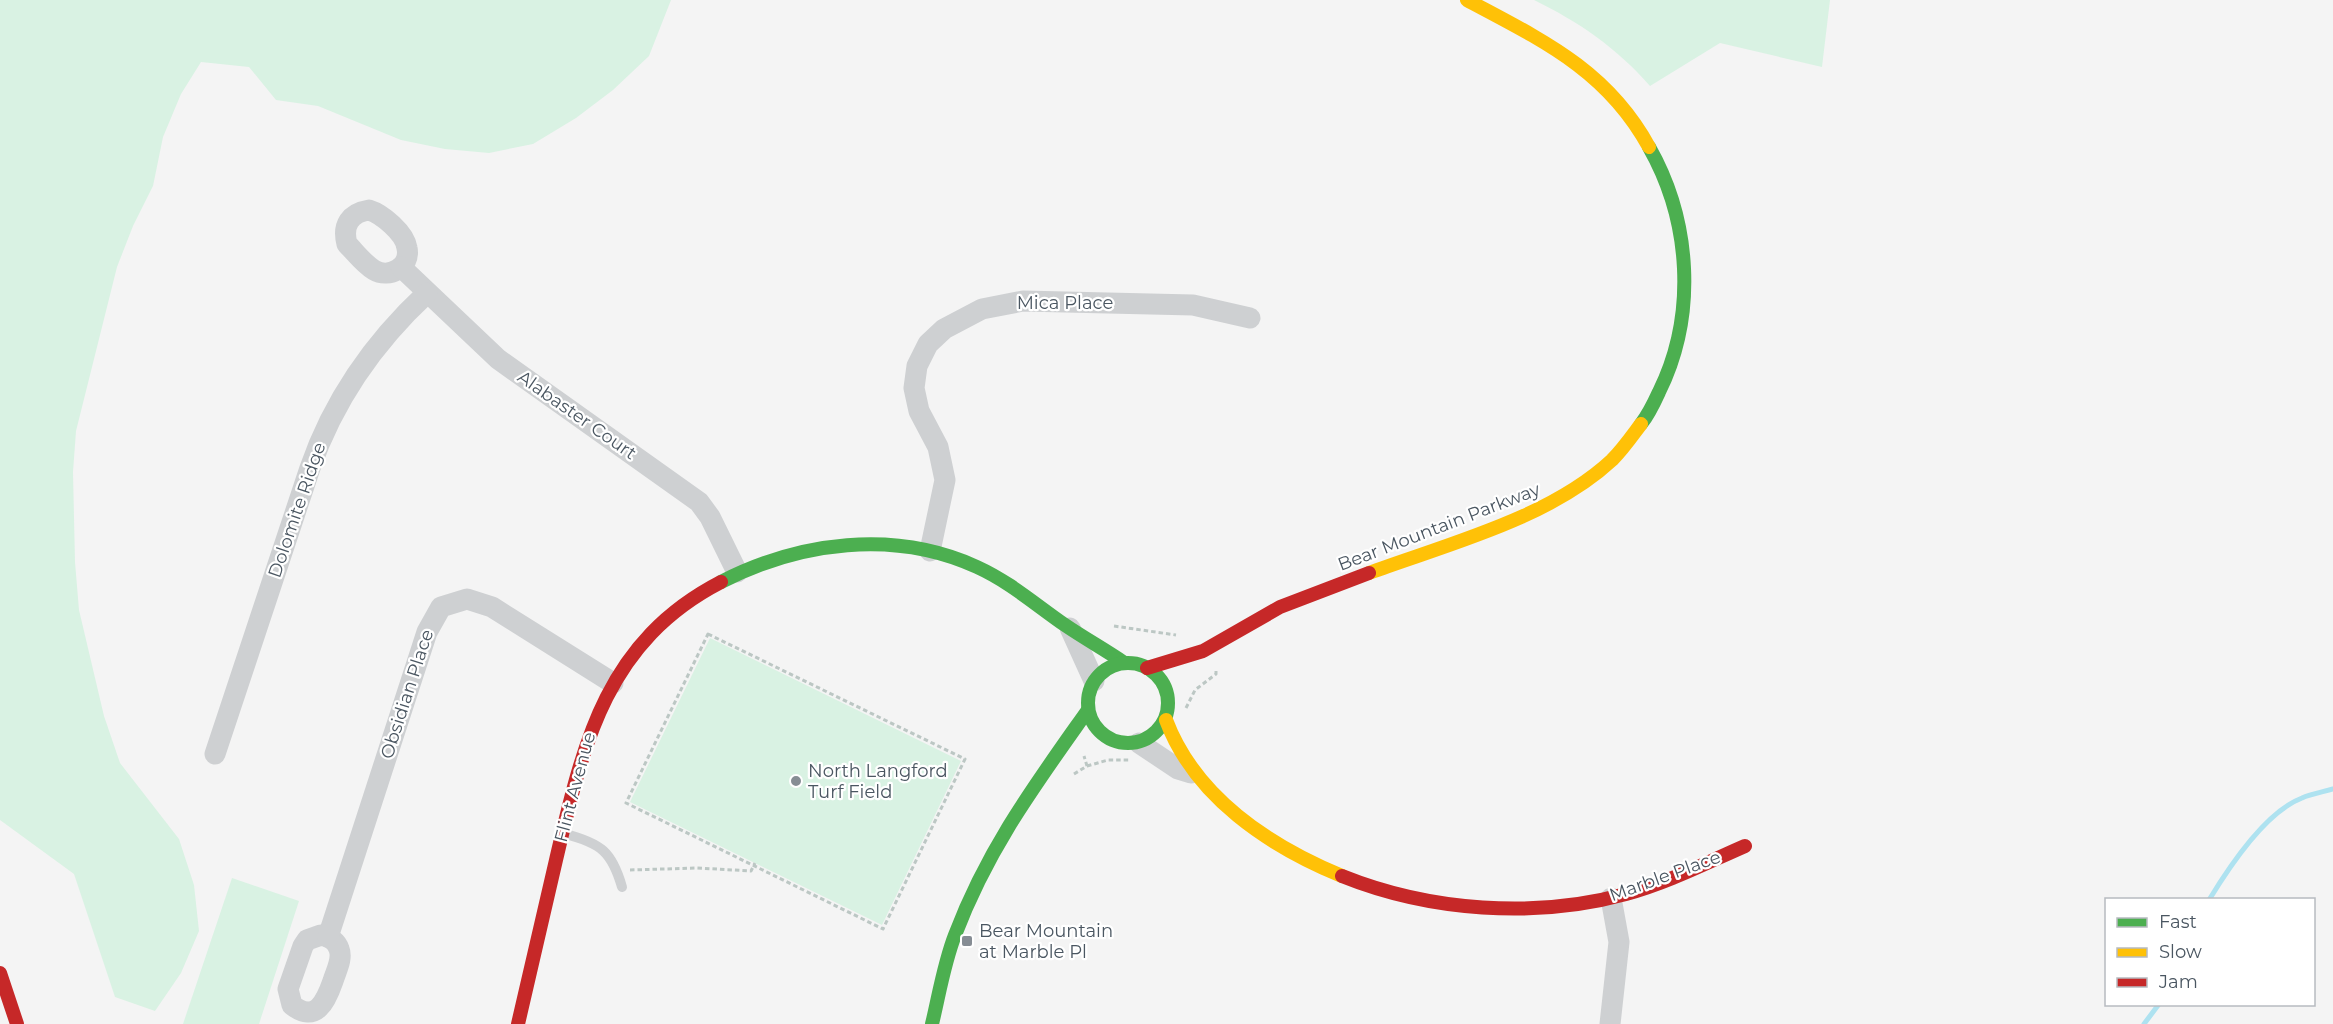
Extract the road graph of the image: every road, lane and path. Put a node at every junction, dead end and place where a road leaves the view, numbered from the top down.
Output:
1 (1467, 0) edge
2 (401, 267) dead end
3 (427, 293) junction
4 (1250, 318) dead end
5 (930, 551) junction
6 (737, 572) junction
7 (1110, 626) dead end
8 (1070, 628) junction
9 (1182, 636) dead end
10 (1207, 650) junction
11 (1123, 662) junction
12 (1194, 667) dead end
13 (1147, 668) junction
14 (1216, 674) dead end
15 (1094, 681) junction
16 (613, 683) junction
17 (1180, 684) dead end
18 (1170, 698) junction
19 (1088, 710) junction
20 (1185, 712) dead end
21 (1166, 720) junction
22 (1108, 739) junction
23 (1136, 752) junction
24 (1083, 753) junction
25 (215, 754) dead end
26 (1054, 760) junction
27 (1087, 766) junction
28 (1191, 773) junction
29 (1069, 778) dead end
30 (562, 833) junction
31 (1745, 846) dead end
32 (755, 864) junction
33 (617, 871) junction
34 (622, 887) dead end
35 (1611, 898) junction
36 (328, 937) junction
37 (0, 973) edge
38 (305, 1018) edge
39 (17, 1024) edge
40 (518, 1024) edge
41 (932, 1024) edge
42 (1610, 1024) edge

1 - 10 main road, Bear Mountain Parkway
2 - 3 street, Alabaster Court
3 - 6 street, Alabaster Court
3 - 25 street, Dolomite Ridge
4 - 5 street, Mica Place
5 - 6 main road, Flint Avenue
5 - 8 main road, Flint Avenue
6 - 16 main road, Flint Avenue
7 - 9 path
8 - 11 main road, Flint Avenue
8 - 15 street, Flint Avenue
10 - 12 main road, Bear Mountain Parkway
10 - 13 main road, Bear Mountain Parkway
11 - 13 main road
11 - 15 main road
13 - 18 main road
14 - 20 path
15 - 19 main road
16 - 30 main road, Flint Avenue
16 - 36 street, Obsidian Place
17 - 18 main road
18 - 21 main road
19 - 22 main road
19 - 26 main road
21 - 23 main road
21 - 28 main road, Marble Place
22 - 23 main road
22 - 24 main road
23 - 27 path
23 - 28 street, Marble Place
24 - 26 main road
24 - 27 path
26 - 41 main road
27 - 29 path
28 - 35 main road, Marble Place
30 - 33 lane
30 - 40 main road, Flint Avenue
31 - 35 main road, Marble Place
32 - 32 path
32 - 33 path
33 - 34 lane
35 - 42 street
36 - 38 street
36 - 38 street
37 - 39 main road

